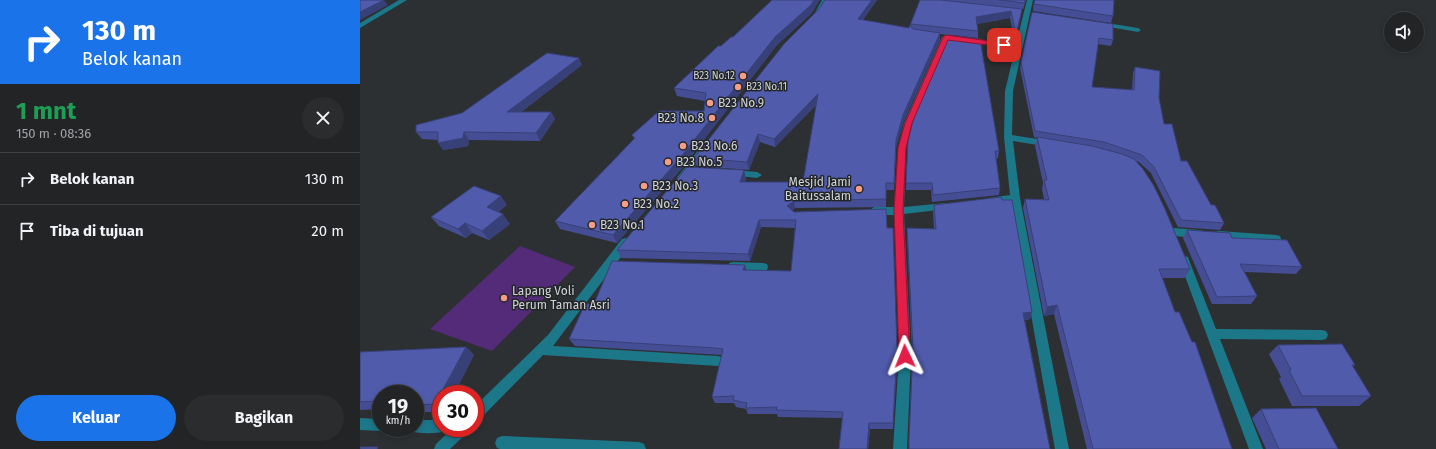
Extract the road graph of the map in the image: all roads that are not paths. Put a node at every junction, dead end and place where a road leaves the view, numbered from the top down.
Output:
1 (404, 0) edge
2 (825, 0) edge
3 (1030, 0) edge
4 (810, 21) edge
5 (1093, 23) edge
6 (360, 26) edge
7 (1138, 30) dead end
8 (1019, 47) junction
9 (1008, 137) junction
10 (711, 139) edge
11 (1063, 146) edge
12 (687, 170) junction
13 (703, 171) edge
14 (726, 172) edge
15 (757, 174) dead end
16 (677, 182) edge
17 (1015, 198) junction
18 (976, 202) edge
19 (953, 205) edge
20 (864, 211) edge
21 (899, 211) junction
22 (1168, 219) edge
23 (634, 234) edge
24 (1276, 239) edge
25 (1177, 240) junction
26 (609, 263) junction
27 (625, 263) edge
28 (725, 266) edge
29 (763, 267) dead end
30 (1211, 334) junction
31 (1322, 335) dead end
32 (540, 350) junction
33 (718, 362) edge
34 (484, 406) edge
35 (360, 424) edge
36 (372, 425) edge
37 (453, 437) edge
38 (502, 443) dead end
39 (441, 449) edge
40 (639, 449) edge
41 (900, 449) edge
42 (1062, 449) edge
43 (1256, 449) edge

1 - 6 street
2 - 4 street
3 - 8 street
5 - 7 street
8 - 9 street
8 - 21 street
9 - 11 street
9 - 17 street
10 - 12 street
12 - 13 street
12 - 16 street
14 - 15 street
17 - 18 street
17 - 42 street
19 - 21 street
20 - 21 street
21 - 41 street
22 - 25 street
23 - 26 street
24 - 25 street
25 - 30 street
26 - 27 street
26 - 32 street
28 - 29 street
30 - 31 street
30 - 43 street
32 - 33 street
32 - 34 street
35 - 36 street
37 - 39 street
38 - 40 street

